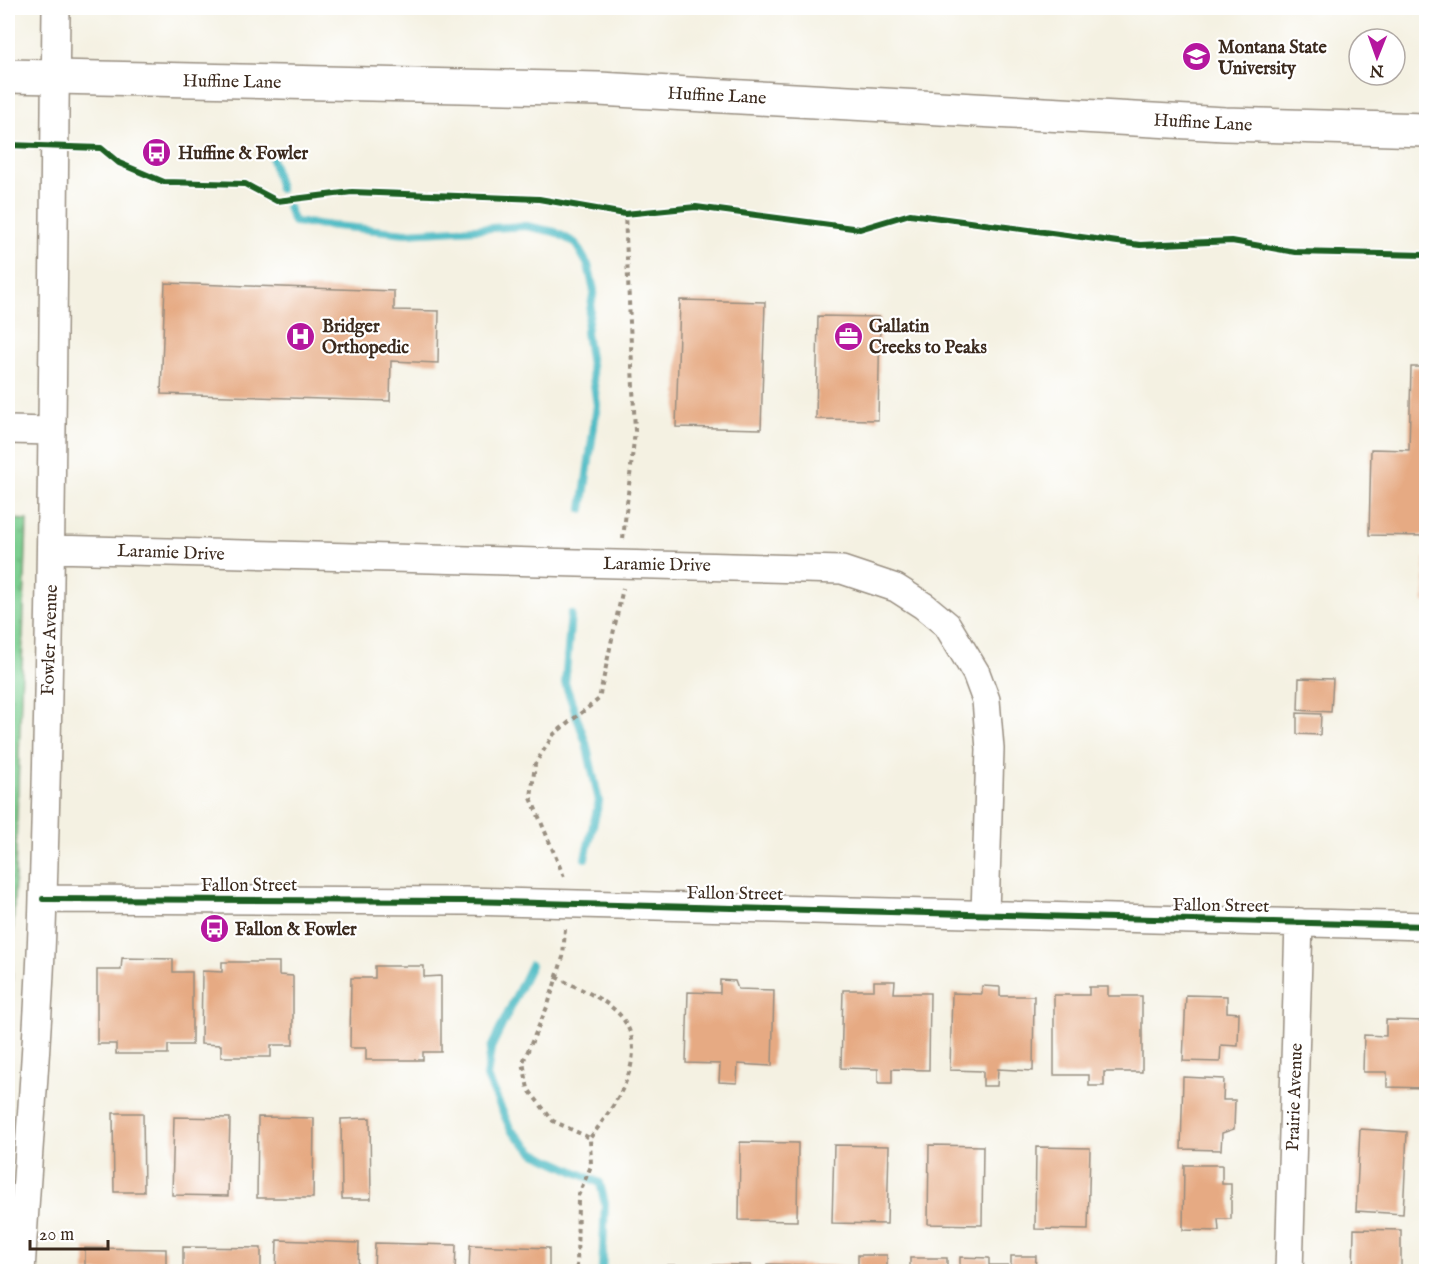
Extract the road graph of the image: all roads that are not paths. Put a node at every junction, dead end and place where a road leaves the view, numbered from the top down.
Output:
1 (56, 8) edge
2 (8, 76) edge
3 (56, 77) junction
4 (1426, 130) edge
5 (8, 430) edge
6 (52, 431) junction
7 (53, 549) junction
8 (44, 899) junction
9 (985, 914) junction
10 (1299, 922) junction
11 (1426, 926) edge
12 (21, 1272) edge
13 (1289, 1272) edge

1 - 3 street, Fowler Avenue
2 - 3 highway, Huffine Lane
3 - 4 highway, Huffine Lane
3 - 6 street, Fowler Avenue
5 - 6 street
6 - 7 street, Fowler Avenue
7 - 8 street, Fowler Avenue
7 - 9 street, Laramie Drive
8 - 9 street, Fallon Street
8 - 12 street, Fowler Avenue
9 - 10 street, Fallon Street
10 - 11 street, Fallon Street
10 - 13 street, Prairie Avenue

